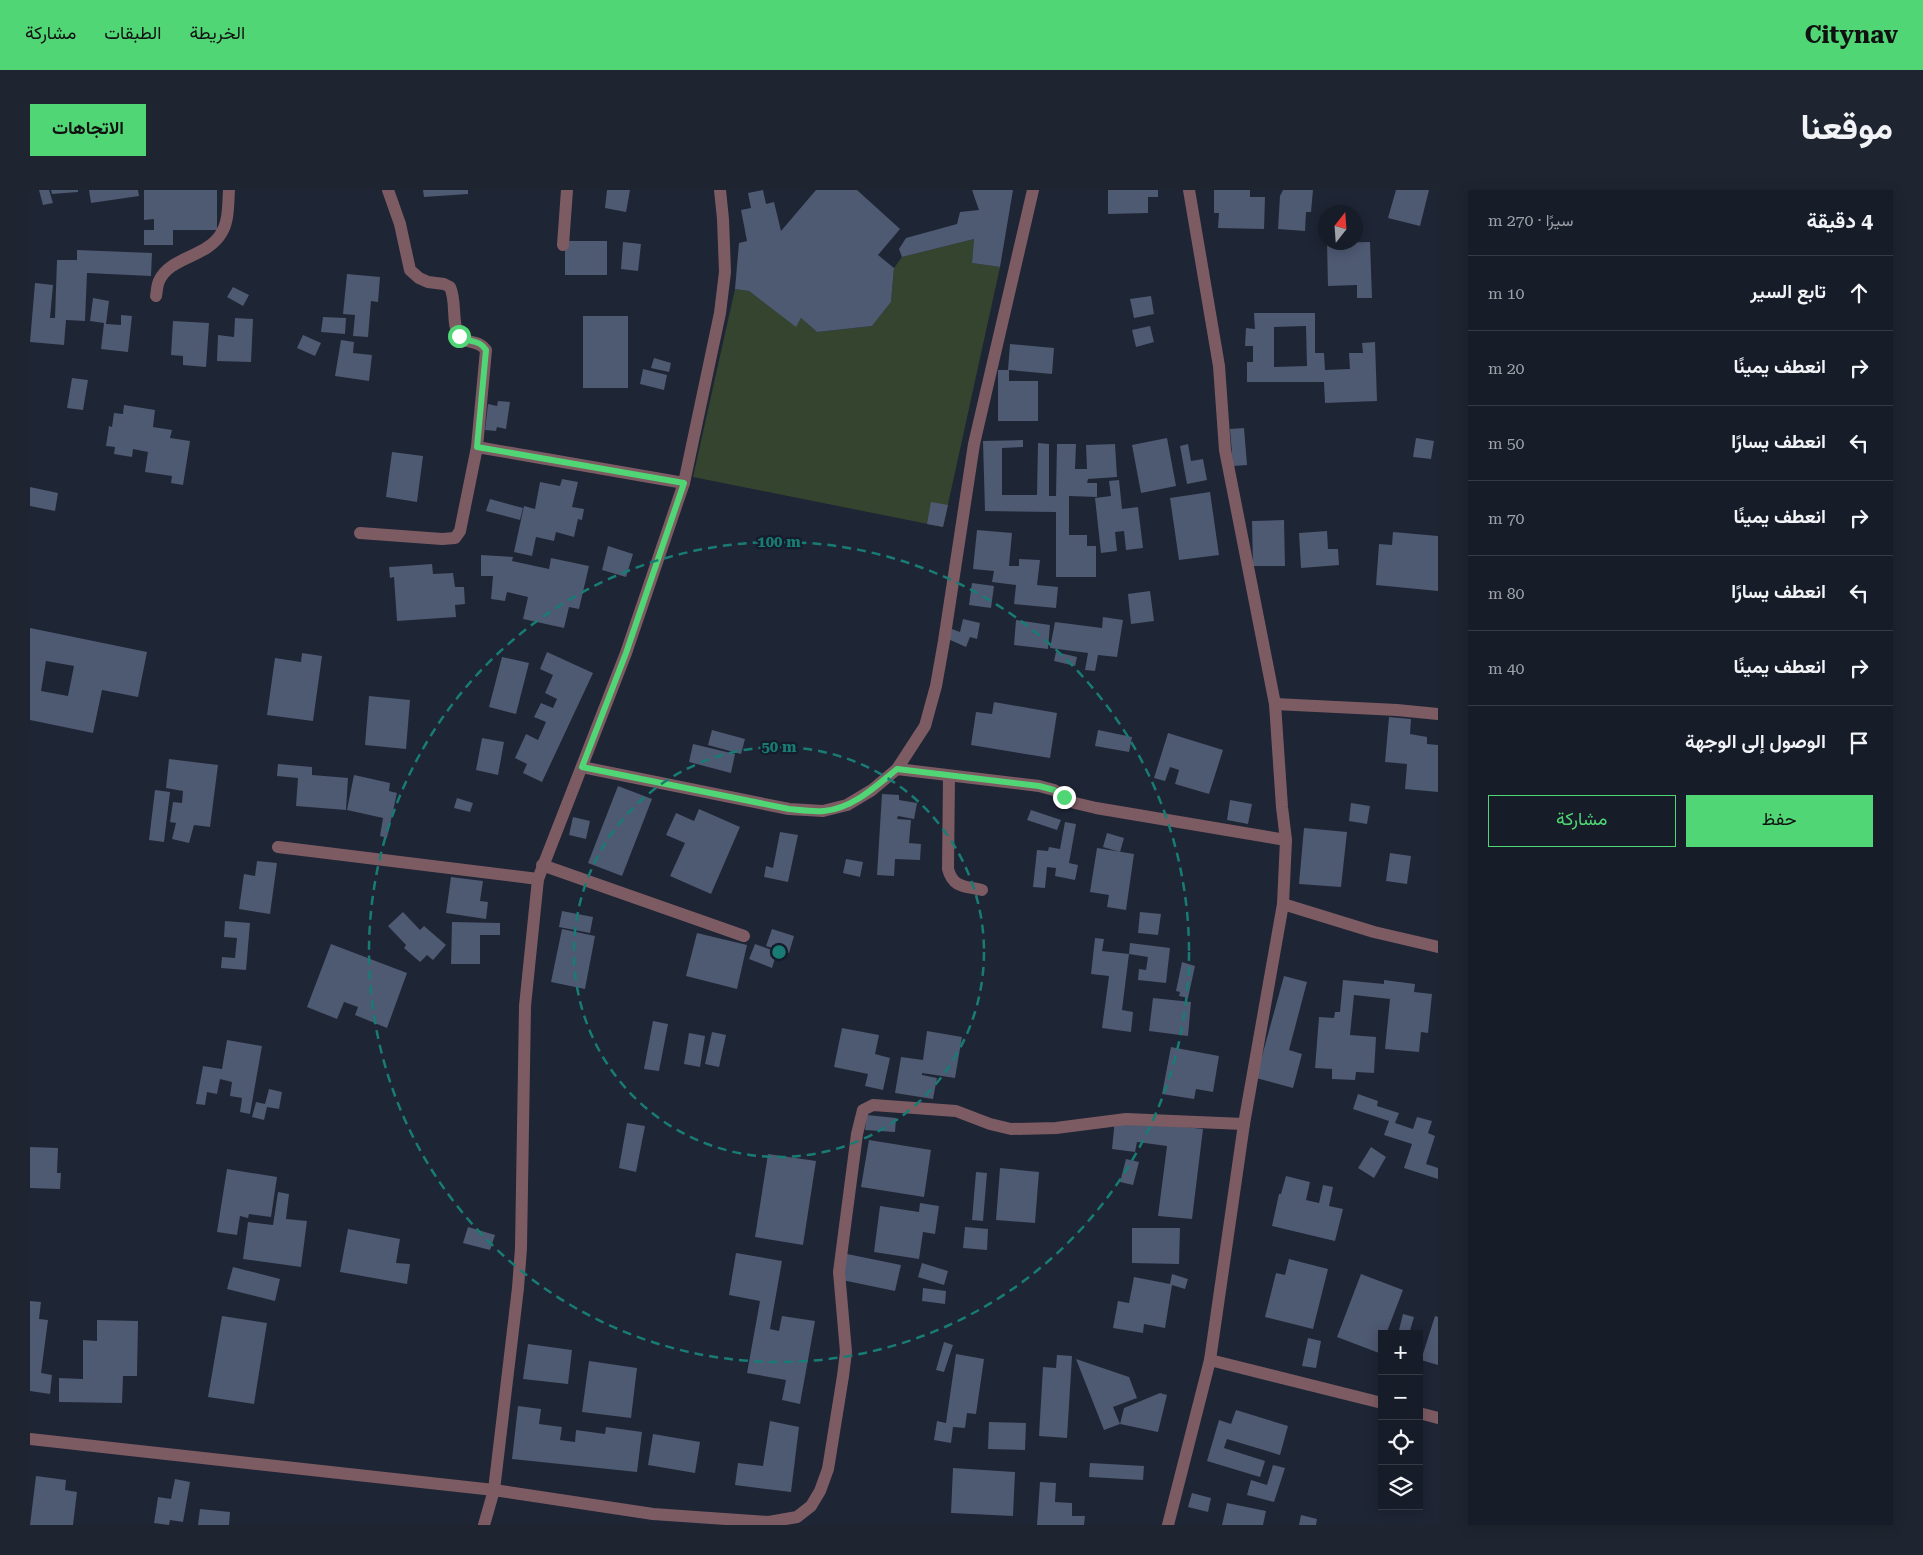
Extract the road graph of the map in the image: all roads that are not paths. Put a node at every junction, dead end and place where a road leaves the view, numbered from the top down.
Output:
1 (229, 190) edge
2 (388, 190) edge
3 (567, 190) edge
4 (720, 190) edge
5 (1034, 190) edge
6 (1189, 190) edge
7 (563, 245) dead end
8 (156, 296) dead end
9 (477, 447) junction
10 (684, 483) junction
11 (360, 534) dead end
12 (1275, 704) junction
13 (1438, 714) edge
14 (582, 767) junction
15 (897, 769) junction
16 (949, 776) junction
17 (1286, 840) junction
18 (278, 846) dead end
19 (542, 865) junction
20 (538, 878) junction
21 (982, 890) dead end
22 (1283, 904) junction
23 (744, 936) dead end
24 (1438, 947) edge
25 (1244, 1124) junction
26 (1210, 1360) junction
27 (1378, 1403) edge
28 (1423, 1414) edge
29 (1438, 1418) edge
30 (30, 1439) edge
31 (494, 1490) junction
32 (484, 1525) edge
33 (1168, 1525) edge

1 - 8 street
2 - 9 street
3 - 7 street
4 - 10 street
5 - 15 street
6 - 12 street
9 - 10 street
9 - 11 street
10 - 14 street
12 - 13 street
12 - 17 street
14 - 15 street
14 - 19 street
15 - 16 street
16 - 17 street
16 - 21 street
17 - 22 street
18 - 20 street
19 - 20 street
19 - 23 street
20 - 31 street
22 - 24 street
22 - 25 street
25 - 26 street
25 - 31 street
26 - 27 street
26 - 33 street
28 - 29 street
30 - 31 street
31 - 32 street

